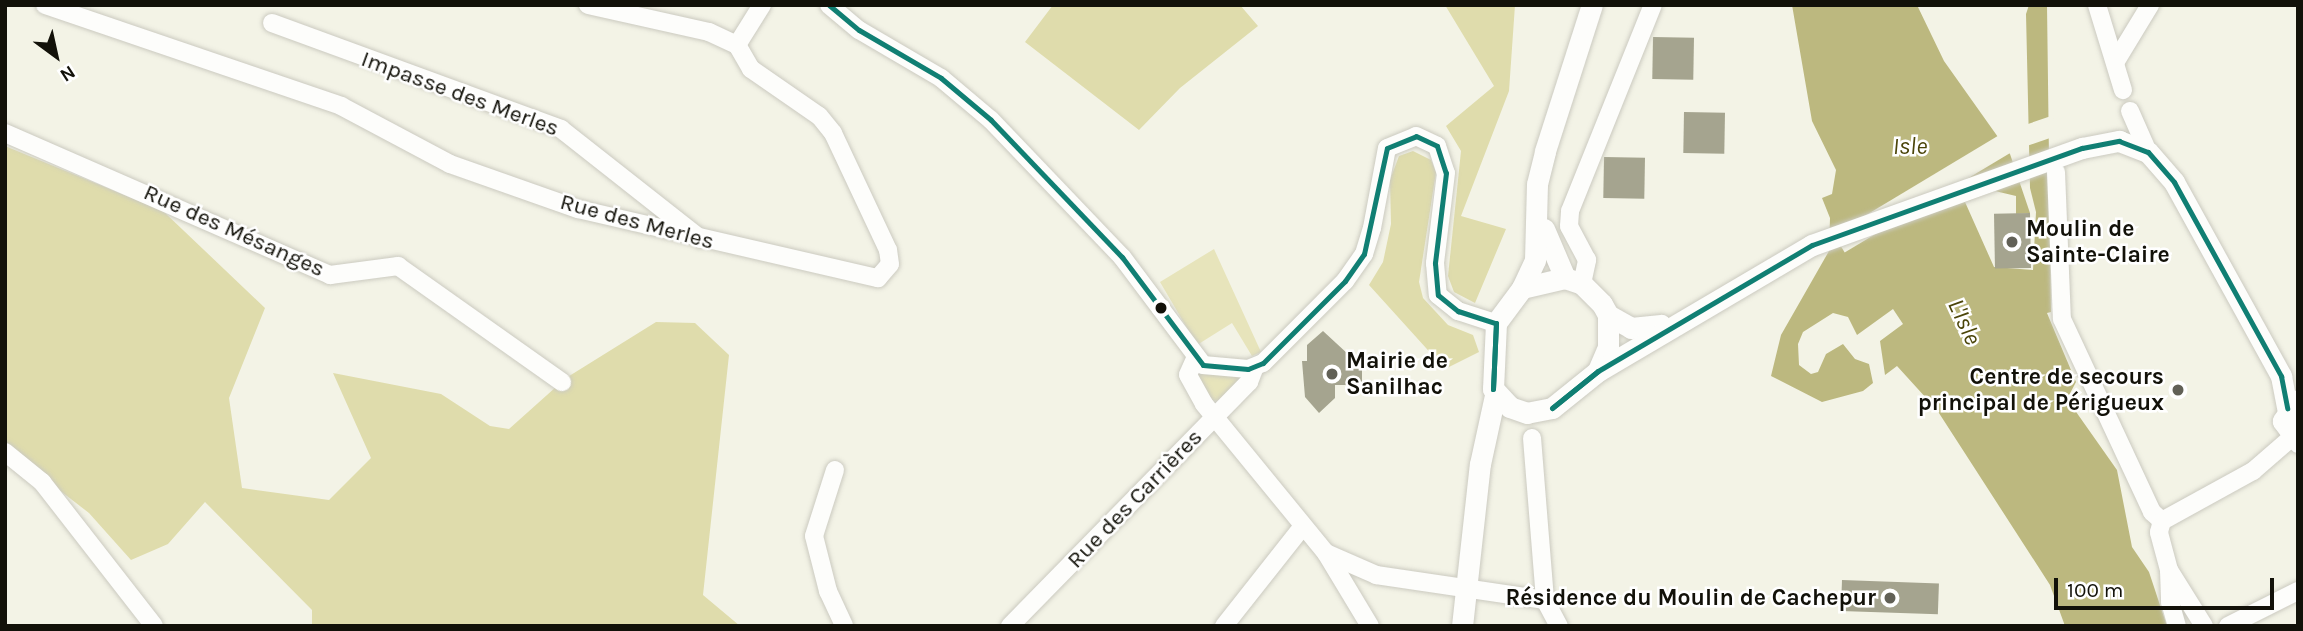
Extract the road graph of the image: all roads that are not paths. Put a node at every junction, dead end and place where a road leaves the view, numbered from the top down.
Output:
1 (45, 5) edge
2 (588, 5) edge
3 (762, 5) edge
4 (829, 5) edge
5 (1592, 5) edge
6 (1653, 5) edge
7 (2097, 5) edge
8 (2150, 5) edge
9 (272, 23) dead end
10 (737, 45) junction
11 (2116, 61) junction
12 (2123, 90) dead end
13 (2130, 111) dead end
14 (5, 133) edge
15 (2148, 152) junction
16 (2056, 172) dead end
17 (1537, 184) junction
18 (701, 239) junction
19 (1574, 281) junction
20 (1522, 288) junction
21 (1608, 315) junction
22 (1680, 320) junction
23 (1496, 323) junction
24 (1195, 359) junction
25 (1254, 369) junction
26 (1598, 371) junction
27 (562, 382) dead end
28 (1495, 395) junction
29 (2294, 400) edge
30 (1527, 413) junction
31 (1214, 418) junction
32 (1532, 438) dead end
33 (2294, 440) edge
34 (5, 452) edge
35 (1480, 464) junction
36 (835, 470) dead end
37 (2162, 521) junction
38 (1303, 526) junction
39 (1326, 553) junction
40 (2169, 570) junction
41 (1467, 586) junction
42 (2298, 591) edge
43 (1545, 600) junction
44 (155, 626) edge
45 (844, 626) edge
46 (1010, 626) edge
47 (1224, 626) edge
48 (1370, 626) edge
49 (1462, 626) edge
50 (1559, 626) edge
51 (2178, 626) edge
52 (2204, 626) edge
53 (2228, 626) edge

1 - 18 street, Rue des Merles
2 - 10 street
3 - 10 street
4 - 24 street
5 - 17 main road
6 - 19 street
7 - 11 street
8 - 11 street
9 - 18 street, Impasse des Merles
10 - 18 street, Rue des Merles
11 - 12 street
13 - 15 street
14 - 27 street, Rue des Mésanges
15 - 22 main road
15 - 29 main road
16 - 37 street
17 - 19 main road
17 - 20 main road
19 - 20 main road
19 - 21 main road
20 - 23 main road
21 - 22 main road
21 - 26 main road
22 - 26 main road
23 - 25 street, Rue des Carrières
23 - 28 main road
24 - 25 street
24 - 31 street
25 - 31 street, Rue des Carrières
26 - 30 main road
28 - 30 main road
28 - 35 main road
29 - 33 main road
30 - 35 main road
31 - 38 street
31 - 46 street, Rue des Carrières
32 - 43 street
33 - 37 street
34 - 44 street
35 - 41 main road
36 - 45 street
37 - 40 street
38 - 39 street
38 - 47 street
39 - 41 street
39 - 48 street
40 - 51 street
40 - 52 street
41 - 43 street
41 - 49 main road
42 - 53 street
43 - 50 street

